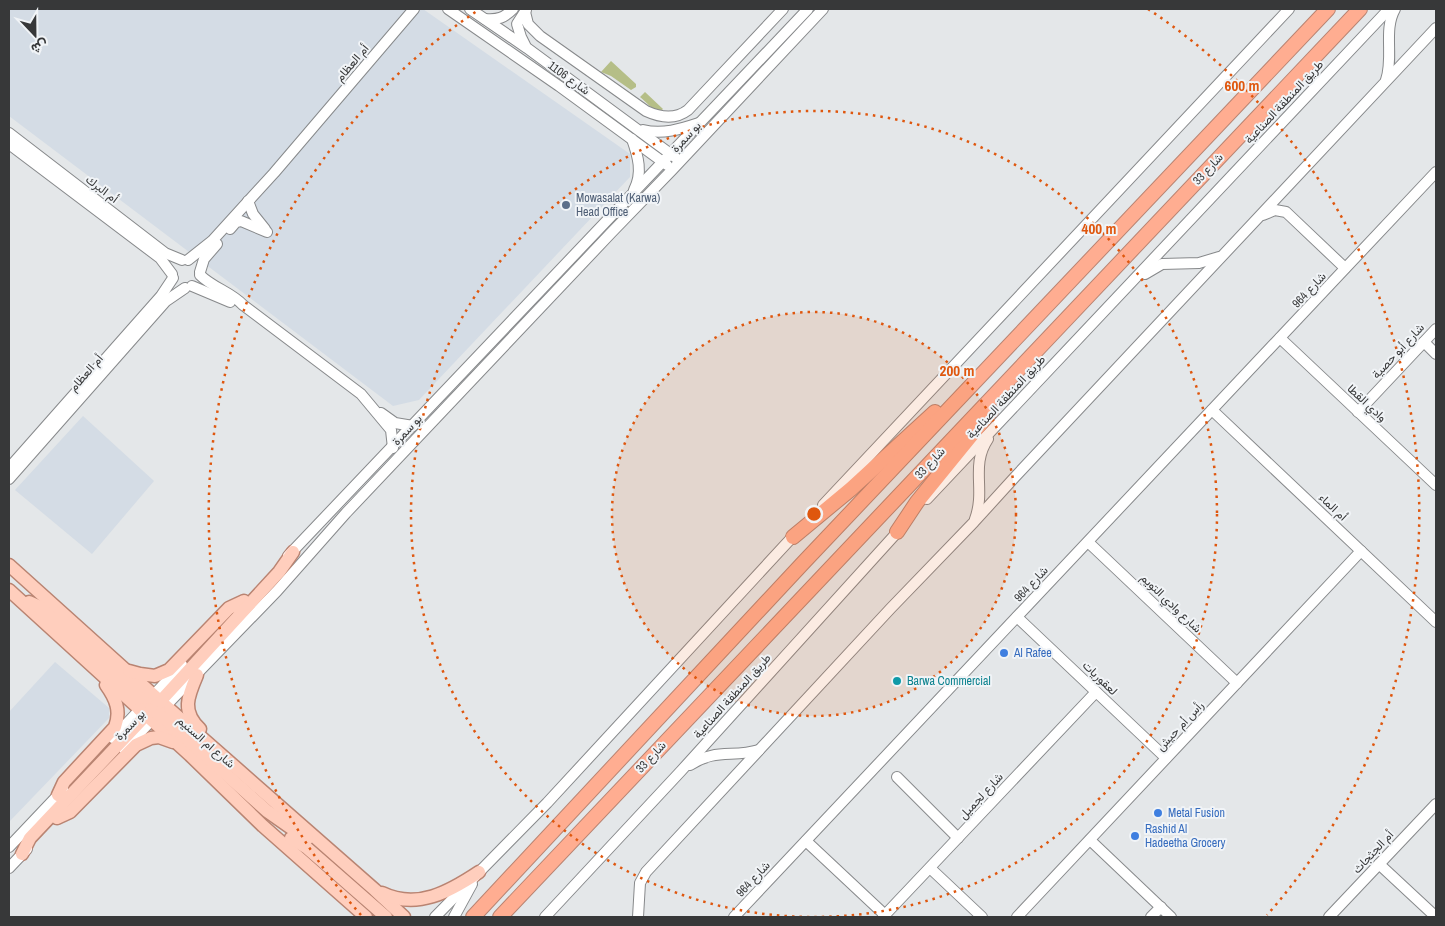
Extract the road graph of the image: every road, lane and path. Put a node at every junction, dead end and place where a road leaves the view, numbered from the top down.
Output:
1 (414, 9) edge
2 (418, 9) edge
3 (448, 9) edge
4 (470, 9) edge
5 (783, 9) edge
6 (808, 9) edge
7 (823, 9) edge
8 (1289, 9) edge
9 (1328, 9) edge
10 (1360, 9) edge
11 (1389, 9) edge
12 (1395, 9) edge
13 (508, 10) edge
14 (523, 14) edge
15 (485, 19) junction
16 (1436, 28) edge
17 (396, 30) junction
18 (527, 48) junction
19 (1385, 84) junction
20 (700, 123) junction
21 (639, 130) junction
22 (9, 133) edge
23 (632, 138) junction
24 (9, 144) edge
25 (21, 149) junction
26 (671, 154) junction
27 (681, 161) junction
28 (663, 162) junction
29 (672, 170) junction
30 (1436, 172) edge
31 (1290, 183) junction
32 (632, 195) junction
33 (248, 201) junction
34 (1286, 212) junction
35 (1255, 219) junction
36 (1220, 257) junction
37 (185, 260) junction
38 (1346, 268) junction
39 (200, 274) junction
40 (173, 276) junction
41 (189, 287) junction
42 (1122, 291) junction
43 (243, 305) junction
44 (1436, 329) edge
45 (1280, 338) junction
46 (1424, 342) junction
47 (1436, 354) edge
48 (1033, 355) junction
49 (990, 367) junction
50 (98, 373) junction
51 (373, 408) junction
52 (1212, 410) junction
53 (1358, 412) junction
54 (1004, 416) junction
55 (413, 426) junction
56 (392, 448) junction
57 (9, 468) edge
58 (9, 479) edge
59 (1436, 485) edge
60 (974, 522) junction
61 (897, 532) junction
62 (793, 537) junction
63 (1088, 542) junction
64 (1361, 551) junction
65 (293, 552) junction
66 (9, 565) edge
67 (12, 593) edge
68 (244, 601) junction
69 (1017, 617) junction
70 (1436, 622) edge
71 (92, 667) junction
72 (126, 670) junction
73 (197, 674) junction
74 (1237, 683) junction
75 (1096, 692) junction
76 (153, 708) junction
77 (760, 749) junction
78 (190, 755) junction
79 (1166, 758) junction
80 (681, 770) junction
81 (239, 771) junction
82 (897, 777) dead end
83 (58, 795) junction
84 (1436, 804) edge
85 (57, 818) junction
86 (263, 826) junction
87 (958, 838) junction
88 (1090, 840) junction
89 (806, 841) junction
90 (9, 847) edge
91 (22, 854) junction
92 (1379, 864) junction
93 (349, 866) junction
94 (9, 868) edge
95 (930, 868) junction
96 (479, 872) junction
97 (332, 886) junction
98 (375, 890) junction
99 (1161, 908) junction
100 (884, 916) edge
101 (355, 917) edge
102 (366, 917) edge
103 (386, 917) edge
104 (404, 917) edge
105 (435, 917) edge
106 (454, 917) edge
107 (473, 917) edge
108 (500, 917) edge
109 (544, 917) edge
110 (638, 917) edge
111 (734, 917) edge
112 (982, 917) edge
113 (1017, 917) edge
114 (1151, 917) edge
115 (1171, 917) edge
116 (1329, 917) edge
117 (1436, 917) edge

1 - 17 street, أم العظام
2 - 17 street, أم العظام
3 - 23 street, شارع 1106
4 - 15 street, شارع 1106
5 - 14 street
6 - 20 street, بو سمرة
7 - 27 street, بو سمرة
8 - 62 street
9 - 49 highway, شارع 33
10 - 48 highway, شارع 33
11 - 42 street, طريق المنطقة الصناعية
12 - 19 street
13 - 14 street
13 - 15 street
14 - 18 street
15 - 18 street, شارع 1106
16 - 19 street
17 - 33 street, أم العظام
18 - 21 street, شارع 1106
19 - 31 street
20 - 21 street
20 - 26 street, بو سمرة
21 - 26 street, شارع 1106
22 - 25 street, أم البرك
23 - 28 street, شارع 1106
23 - 32 street
24 - 25 street, أم البرك
25 - 37 street, أم البرك
25 - 40 street, أم البرك
26 - 27 street, شارع 1106
26 - 28 street, بو سمرة
27 - 29 street, بو سمرة
28 - 29 street, شارع 1106
28 - 32 street, بو سمرة
29 - 73 street, بو سمرة
30 - 38 street, شارع 964
31 - 34 street
31 - 35 street
32 - 55 street, بو سمرة
33 - 37 street, أم العظام
33 - 39 street
34 - 35 street
34 - 38 street
35 - 36 street
36 - 42 street
36 - 60 street
37 - 39 street
37 - 40 street
38 - 45 street, شارع 964
39 - 41 street
39 - 43 street
40 - 41 street
40 - 50 street, أم العظام
41 - 43 street
41 - 50 street, أم العظام
42 - 54 street, طريق المنطقة الصناعية
43 - 51 street
44 - 46 street, شارع أبو حصية
45 - 52 street, شارع 964
45 - 53 street, وادي القطا
46 - 47 street
46 - 53 street, شارع أبو حصية
48 - 61 highway
48 - 108 highway, شارع 33
49 - 62 highway
49 - 107 highway, شارع 33
50 - 57 street, أم العظام
50 - 58 street, أم العظام
51 - 55 street
51 - 56 street
52 - 63 street, شارع 964
52 - 64 street, أم الماء
53 - 59 street, وادي القطا
54 - 60 street
54 - 61 street, طريق المنطقة الصناعية
55 - 56 street, بو سمرة
56 - 65 street, بو سمرة
60 - 77 street
61 - 80 street, طريق المنطقة الصناعية
62 - 96 street
63 - 69 street, شارع 964
63 - 74 street, شارع وادي التويم
64 - 70 street, أم الماء
64 - 74 street, رأس أم حيش
65 - 68 street, بو سمرة
65 - 76 main road
66 - 72 main road, شارع ام السنيم
67 - 71 main road, شارع ام السنيم
67 - 76 main road
68 - 72 main road
68 - 76 street, بو سمرة
69 - 75 street, لعقوريات
69 - 89 street, شارع 964
71 - 76 main road, شارع ام السنيم
71 - 83 main road
72 - 76 main road, شارع ام السنيم
73 - 76 street, بو سمرة
73 - 81 main road
74 - 79 street, رأس أم حيش
75 - 79 street, لعقوريات
75 - 87 street, شارع لجميل
76 - 78 main road, شارع ام السنيم
76 - 81 main road, شارع ام السنيم
76 - 83 street, بو سمرة
76 - 85 street, بو سمرة
76 - 91 main road
76 - 93 main road
77 - 80 street
77 - 110 street
78 - 85 main road
78 - 86 main road, شارع ام السنيم
79 - 88 street, رأس أم حيش
80 - 109 street, طريق المنطقة الصناعية
81 - 93 main road, شارع ام السنيم
82 - 87 street
83 - 90 street, بو سمرة
84 - 92 street, أم الجثجاث
85 - 91 street, بو سمرة
86 - 97 main road, شارع ام السنيم
86 - 103 main road
87 - 95 street, شارع لجميل
88 - 99 street
88 - 113 street, رأس أم حيش
89 - 100 street
89 - 111 street, شارع 964
91 - 94 street, بو سمرة
92 - 116 street, أم الجثجاث
92 - 117 street
93 - 98 main road, شارع ام السنيم
95 - 100 street, شارع لجميل
95 - 112 street
96 - 98 main road
96 - 105 street
96 - 106 street
97 - 101 main road
97 - 102 main road, شارع ام السنيم
98 - 104 main road, شارع ام السنيم
99 - 114 street
99 - 115 street

